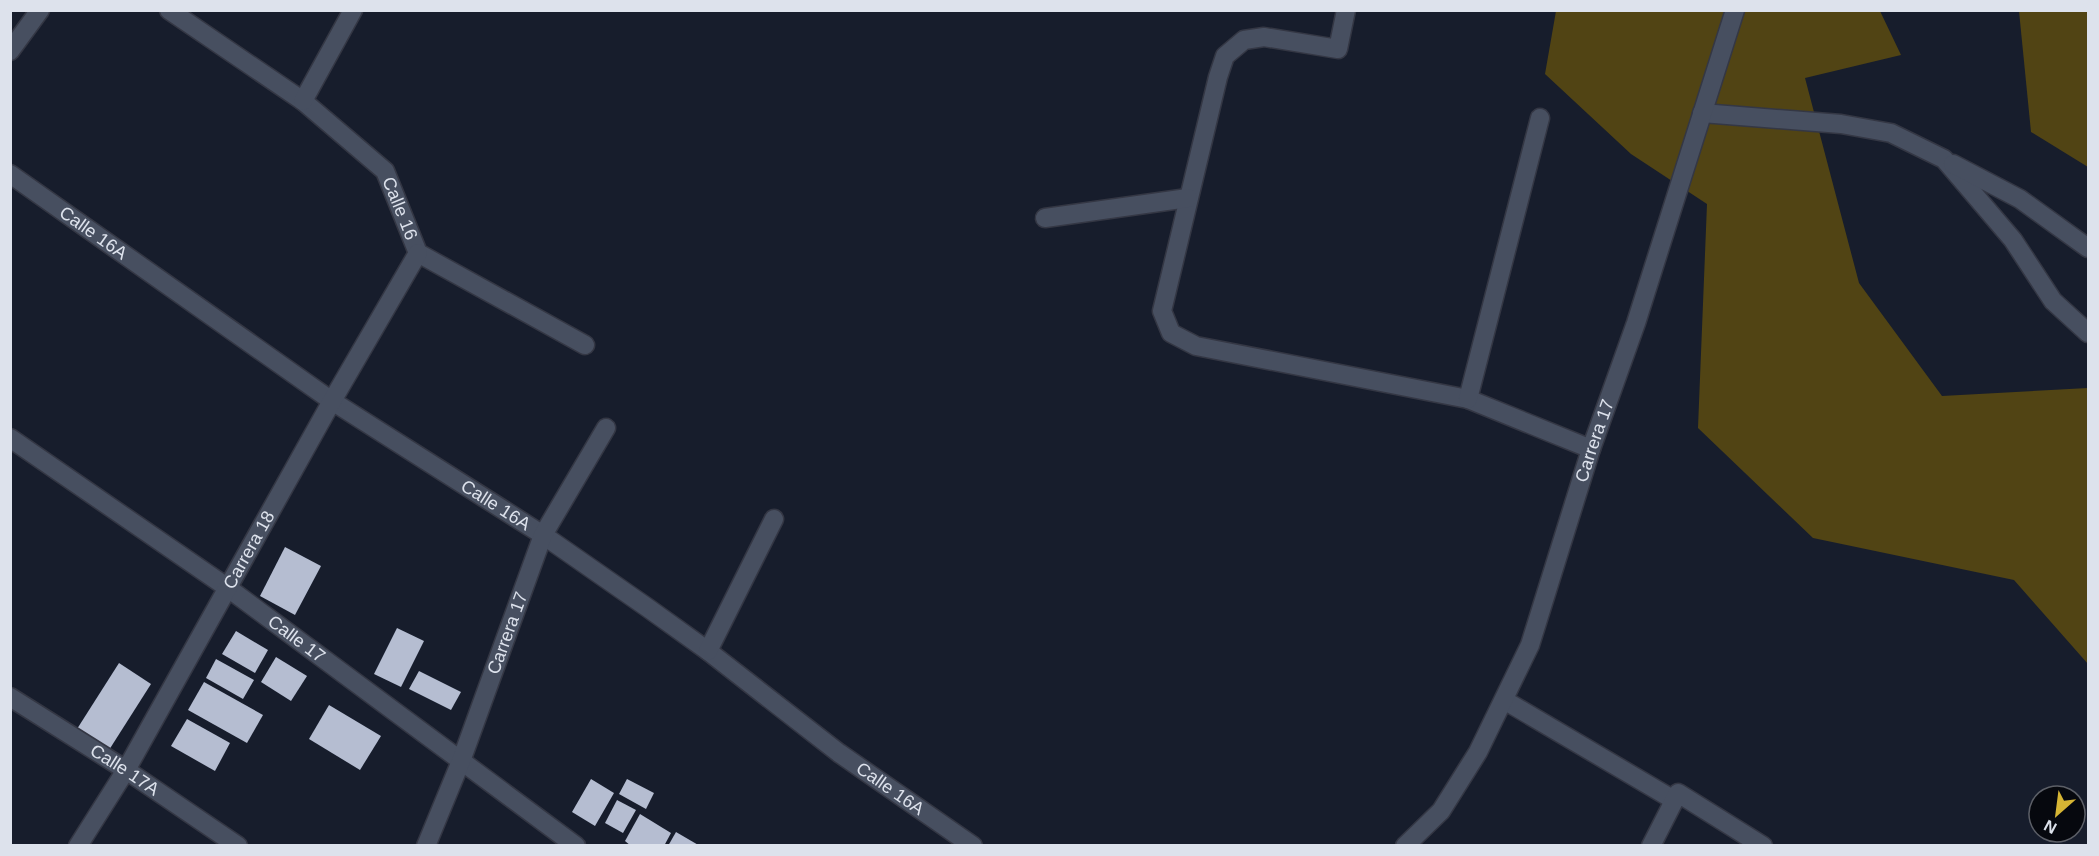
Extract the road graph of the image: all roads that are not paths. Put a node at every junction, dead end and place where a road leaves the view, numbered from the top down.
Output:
1 (40, 10) edge
2 (169, 10) edge
3 (353, 10) edge
4 (1346, 10) edge
5 (1735, 10) edge
6 (10, 51) edge
7 (303, 101) junction
8 (1702, 113) junction
9 (1540, 118) dead end
10 (1944, 159) junction
11 (10, 174) edge
12 (1188, 198) junction
13 (1045, 218) dead end
14 (2088, 248) edge
15 (418, 253) junction
16 (2088, 333) edge
17 (585, 345) dead end
18 (1468, 399) junction
19 (332, 400) junction
20 (606, 428) dead end
21 (10, 438) edge
22 (1591, 449) junction
23 (774, 519) dead end
24 (543, 535) junction
25 (228, 588) junction
26 (708, 651) junction
27 (10, 697) edge
28 (1504, 700) junction
29 (461, 761) junction
30 (126, 770) junction
31 (1674, 800) junction
32 (78, 846) edge
33 (238, 846) edge
34 (426, 846) edge
35 (576, 846) edge
36 (973, 846) edge
37 (1405, 846) edge
38 (1651, 846) edge
39 (1763, 846) edge

1 - 6 street
2 - 7 street, Calle 16
3 - 7 street
4 - 12 street
5 - 8 street, Carrera 17
7 - 15 street, Calle 16
8 - 10 street
8 - 22 street, Carrera 17
9 - 18 street
10 - 14 street
10 - 16 street
11 - 19 street, Calle 16A
12 - 13 street
12 - 18 street
15 - 17 street, Calle 16
15 - 19 street, Carrera 18
18 - 22 street
19 - 24 street, Calle 16A
19 - 25 street, Carrera 18
20 - 24 street, Carrera 17
21 - 25 street, Calle 17
22 - 28 street, Carrera 17
23 - 26 street
24 - 26 street, Calle 16A
24 - 29 street, Carrera 17
25 - 29 street, Calle 17
25 - 30 street, Carrera 18
26 - 36 street, Calle 16A
27 - 30 street, Calle 17A
28 - 31 street
28 - 37 street, Carrera 17
29 - 34 street, Carrera 17
29 - 35 street, Calle 17
30 - 32 street, Carrera 18
30 - 33 street, Calle 17A
31 - 38 street
31 - 39 street

